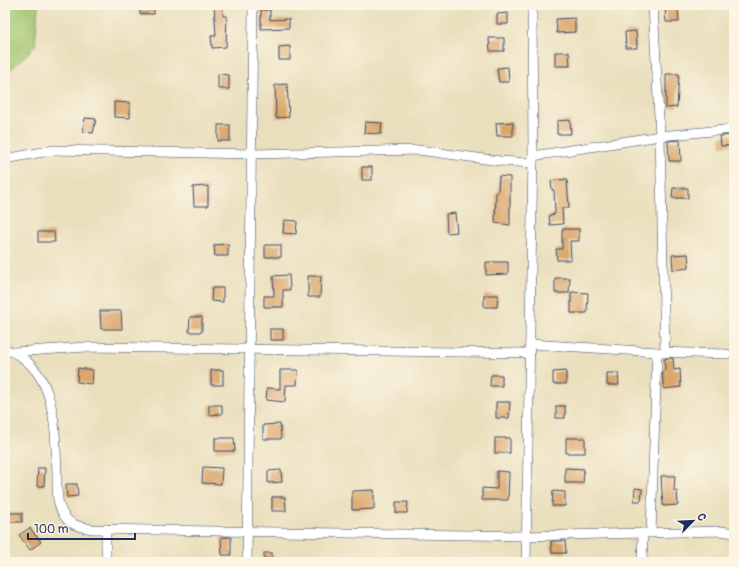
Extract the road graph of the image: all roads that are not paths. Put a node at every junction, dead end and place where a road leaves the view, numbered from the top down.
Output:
1 (253, 5) edge
2 (532, 5) edge
3 (653, 5) edge
4 (734, 129) edge
5 (660, 136) junction
6 (252, 154) junction
7 (5, 159) edge
8 (533, 160) junction
9 (530, 348) junction
10 (5, 349) edge
11 (250, 350) junction
12 (14, 352) junction
13 (661, 352) junction
14 (727, 354) dead end
15 (106, 529) junction
16 (247, 530) junction
17 (647, 533) junction
18 (734, 533) edge
19 (526, 536) junction
20 (106, 562) edge
21 (247, 562) edge
22 (526, 562) edge
23 (642, 562) edge

1 - 6 street
2 - 8 street
3 - 5 street
4 - 5 street
5 - 8 street
5 - 13 street
6 - 7 street
6 - 8 street
6 - 11 street
8 - 9 street
9 - 11 street
9 - 13 street
9 - 19 street
10 - 12 street
11 - 12 street
11 - 16 street
12 - 15 street
13 - 14 street
13 - 17 street
15 - 16 street
15 - 20 street
16 - 19 street
16 - 21 street
17 - 18 street
17 - 19 street
17 - 23 street
19 - 22 street

